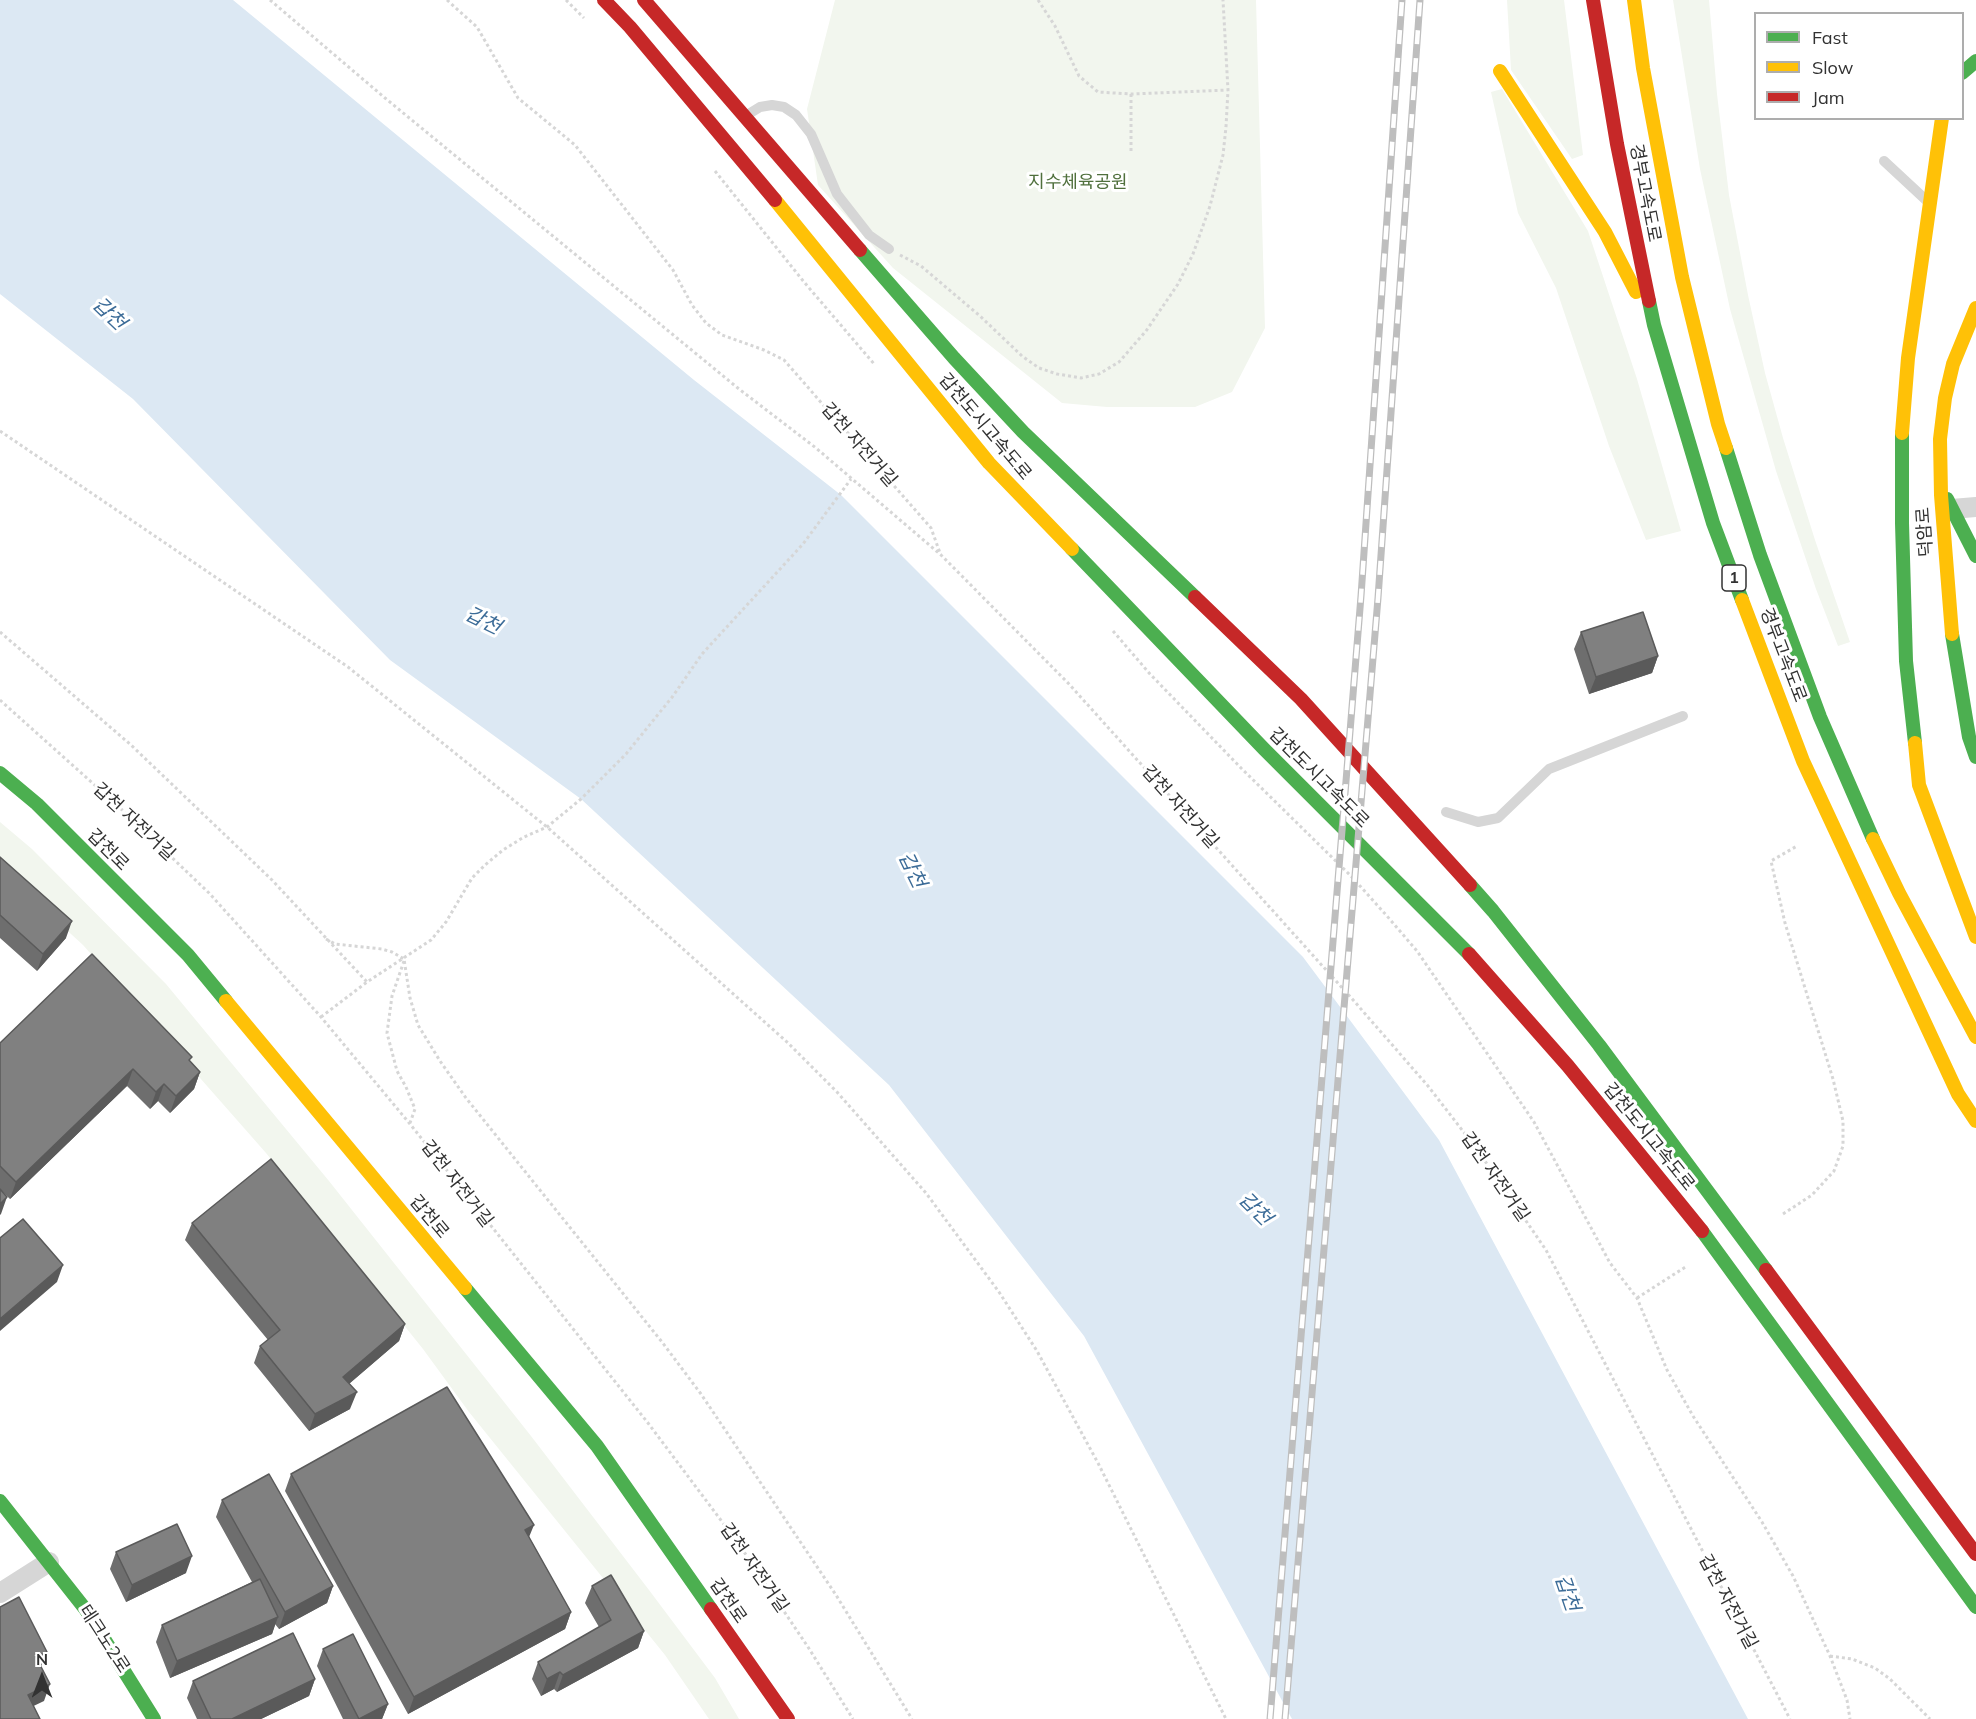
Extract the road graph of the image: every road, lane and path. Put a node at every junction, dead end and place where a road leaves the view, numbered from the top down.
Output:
1 (270, 0) edge
2 (447, 0) edge
3 (566, 0) edge
4 (604, 0) edge
5 (644, 0) edge
6 (1223, 0) edge
7 (1593, 0) edge
8 (1634, 0) edge
9 (1040, 1) edge
10 (591, 25) dead end
11 (1976, 61) edge
12 (1500, 71) dead end
13 (1964, 71) edge
14 (1228, 90) junction
15 (1131, 94) junction
16 (746, 116) junction
17 (1942, 120) edge
18 (1131, 153) dead end
19 (1884, 161) dead end
20 (709, 164) dead end
21 (1930, 204) junction
22 (889, 249) joint
23 (1975, 316) edge
24 (1654, 325) junction
25 (878, 369) dead end
26 (0, 431) edge
27 (851, 479) junction
28 (1940, 485) junction
29 (1976, 507) edge
30 (1952, 509) junction
31 (941, 555) junction
32 (1976, 556) edge
33 (1112, 630) dead end
34 (0, 632) edge
35 (0, 700) edge
36 (1683, 716) dead end
37 (1976, 757) edge
38 (0, 773) edge
39 (1446, 812) dead end
40 (547, 827) junction
41 (1797, 846) dead end
42 (1976, 937) edge
43 (326, 939) junction
44 (404, 959) junction
45 (366, 982) junction
46 (321, 1017) junction
47 (1976, 1037) edge
48 (1976, 1121) edge
49 (410, 1124) junction
50 (1783, 1214) dead end
51 (1687, 1266) dead end
52 (1637, 1298) junction
53 (0, 1502) edge
54 (1976, 1554) edge
55 (50, 1562) junction
56 (0, 1593) edge
57 (1976, 1607) edge
58 (1830, 1656) junction
59 (154, 1719) edge
60 (788, 1719) edge
61 (853, 1719) edge
62 (912, 1719) edge
63 (1226, 1719) edge
64 (1790, 1719) edge
65 (1850, 1719) edge
66 (1930, 1719) edge

1 - 27 path
2 - 31 path, 갑천 자전거길
3 - 10 path
4 - 57 main road, 갑천도시고속도로
5 - 16 main road, 갑천도시고속도로
6 - 14 path
7 - 24 main road, 경부고속도로 / 1
8 - 47 main road, 경부고속도로 / 1
9 - 15 path
11 - 13 main road
12 - 24 main road
14 - 15 path
14 - 22 path
15 - 18 path
16 - 22 lane
16 - 54 main road, 갑천도시고속도로
17 - 21 main road
19 - 21 lane
20 - 25 path
21 - 42 main road
23 - 28 main road, 덕암로
24 - 48 main road, 경부고속도로 / 1
26 - 40 path
27 - 31 path
27 - 40 path
28 - 30 main road
28 - 37 main road, 덕암로
29 - 30 street
30 - 32 main road
31 - 64 path, 갑천 자전거길
33 - 52 path
34 - 43 path
35 - 46 path, 갑천 자전거길
36 - 39 lane
38 - 60 main road, 갑천로
40 - 44 path
40 - 63 path
41 - 50 path
43 - 44 path
43 - 45 path
44 - 45 path
44 - 49 path
44 - 62 path
45 - 46 path
46 - 49 path, 갑천 자전거길
49 - 61 path, 갑천 자전거길
51 - 52 path
52 - 58 path
53 - 55 main road, 테크노2로
55 - 56 street
55 - 59 main road, 테크노2로
58 - 65 path
58 - 66 path

